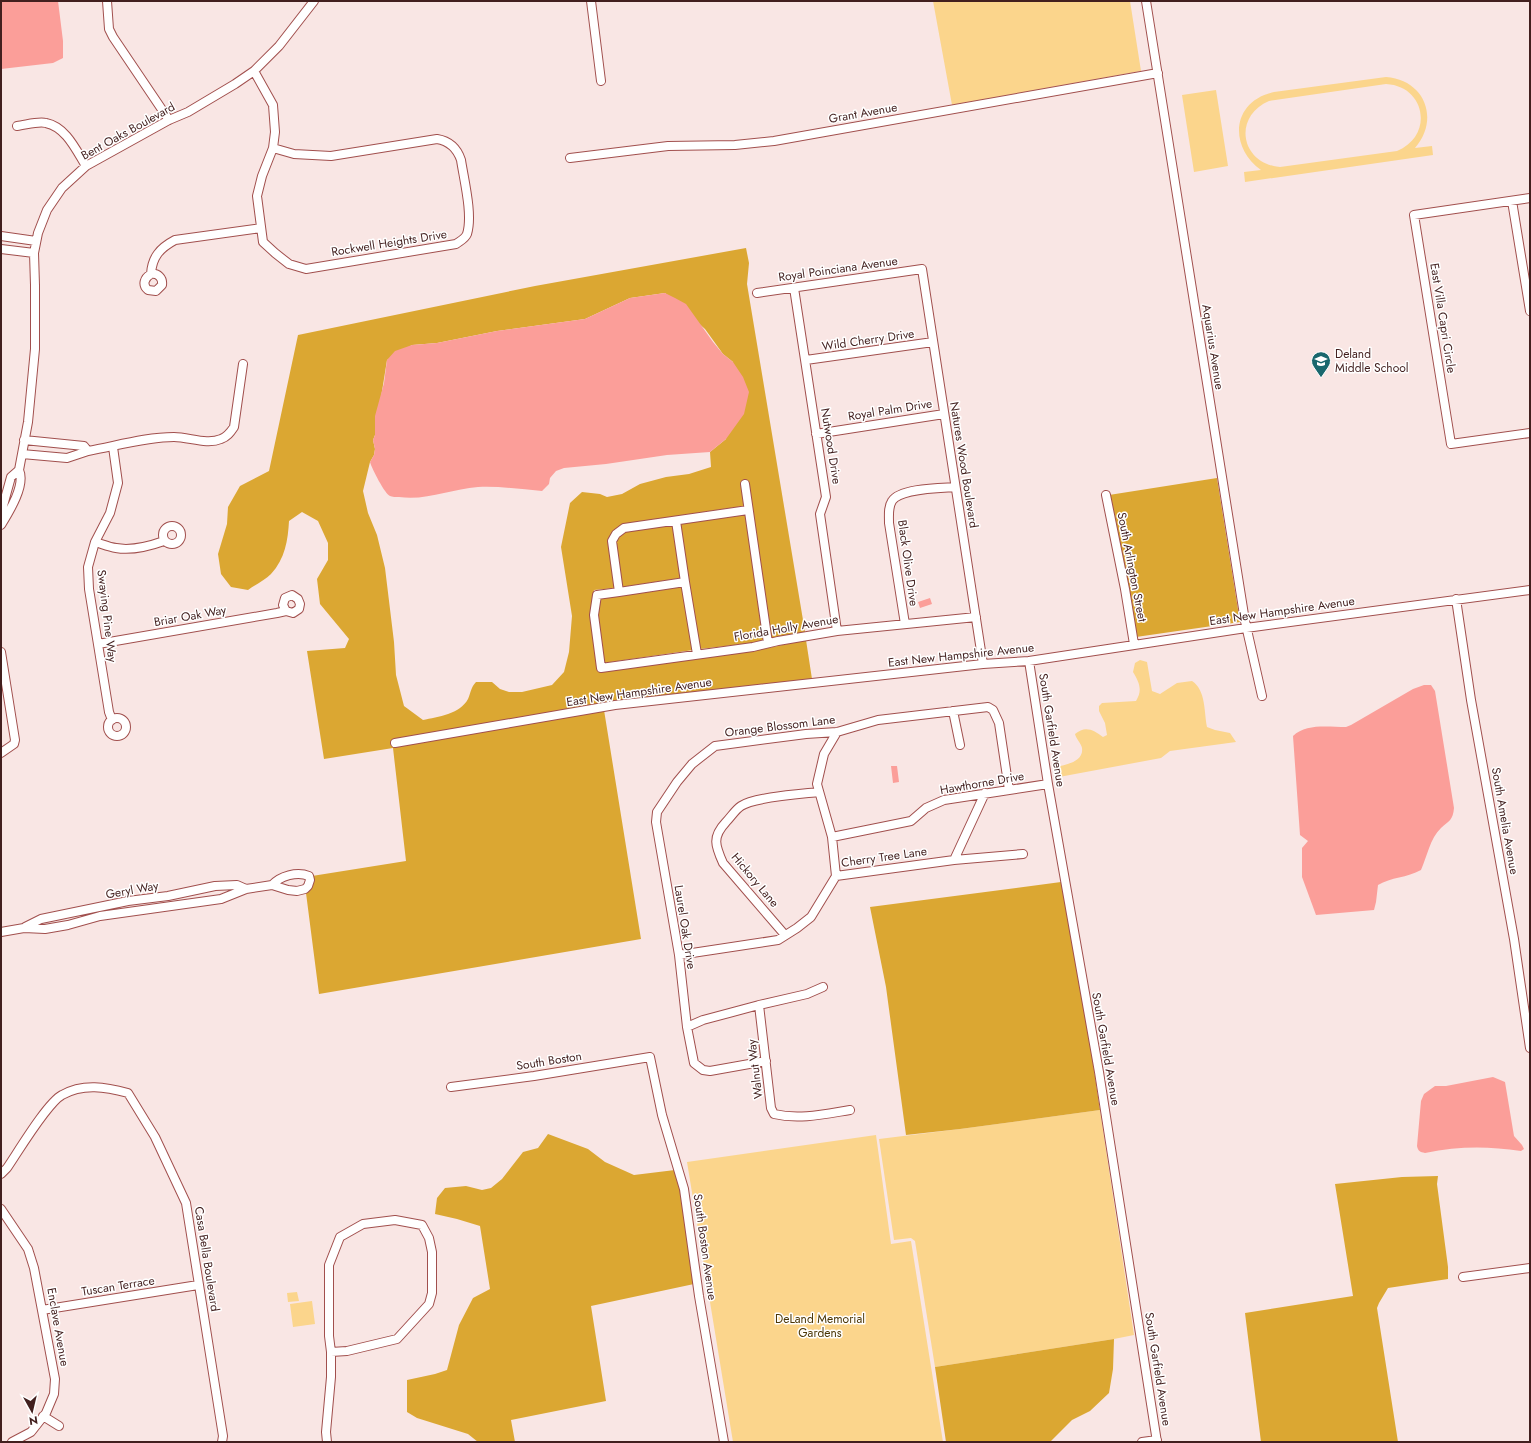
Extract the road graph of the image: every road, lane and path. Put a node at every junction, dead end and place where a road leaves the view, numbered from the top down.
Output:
1 (107, 1) edge
2 (314, 1) edge
3 (591, 1) edge
4 (1146, 1) edge
5 (254, 71) junction
6 (1158, 73) junction
7 (601, 81) dead end
8 (169, 120) junction
9 (17, 126) dead end
10 (274, 148) junction
11 (570, 158) dead end
12 (86, 166) junction
13 (1530, 198) edge
14 (1512, 201) junction
15 (261, 228) junction
16 (1, 236) edge
17 (36, 241) junction
18 (1, 249) edge
19 (34, 254) junction
20 (922, 269) joint
21 (151, 274) dead end
22 (794, 288) junction
23 (757, 293) dead end
24 (1530, 311) edge
25 (933, 342) junction
26 (806, 360) junction
27 (243, 364) dead end
28 (944, 414) junction
29 (816, 434) junction
30 (1530, 434) edge
31 (24, 440) junction
32 (113, 447) junction
33 (88, 451) junction
34 (22, 454) junction
35 (19, 470) junction
36 (745, 484) dead end
37 (955, 487) junction
38 (1106, 495) dead end
39 (748, 510) junction
40 (1, 513) edge
41 (676, 521) junction
42 (1, 525) edge
43 (164, 541) dead end
44 (95, 542) junction
45 (685, 582) junction
46 (1530, 590) edge
47 (619, 592) junction
48 (1456, 599) junction
49 (286, 611) dead end
50 (976, 617) junction
51 (905, 624) junction
52 (1246, 628) junction
53 (837, 631) junction
54 (768, 643) junction
55 (98, 644) junction
56 (1134, 644) junction
57 (1, 652) edge
58 (697, 654) junction
59 (1029, 660) junction
60 (983, 664) junction
61 (1262, 696) dead end
62 (953, 711) junction
63 (112, 720) dead end
64 (837, 732) junction
65 (396, 743) dead end
66 (960, 745) dead end
67 (1, 753) edge
68 (677, 782) joint
69 (1048, 784) junction
70 (1009, 790) junction
71 (819, 792) junction
72 (985, 793) junction
73 (832, 837) junction
74 (1023, 854) dead end
75 (954, 860) junction
76 (836, 876) junction
77 (272, 885) dead end
78 (246, 889) junction
79 (190, 891) junction
80 (192, 904) junction
81 (96, 913) junction
82 (1, 932) edge
83 (785, 935) junction
84 (679, 955) junction
85 (823, 987) dead end
86 (758, 1005) junction
87 (687, 1027) junction
88 (1530, 1048) edge
89 (650, 1057) joint
90 (766, 1060) junction
91 (451, 1087) dead end
92 (850, 1110) dead end
93 (1, 1174) edge
94 (1, 1209) edge
95 (1530, 1268) edge
96 (1463, 1277) dead end
97 (198, 1285) junction
98 (42, 1310) junction
99 (331, 1352) junction
100 (43, 1416) junction
101 (59, 1426) dead end
102 (1157, 1441) edge
103 (12, 1442) edge
104 (222, 1442) edge
105 (327, 1442) edge
106 (724, 1442) edge
107 (1142, 1442) edge

1 - 8 street
2 - 5 street, Bent Oaks Boulevard
3 - 7 street
4 - 6 street, Aquarius Avenue
5 - 8 street, Bent Oaks Boulevard
5 - 10 street, Rockwell Heights Drive
6 - 11 street, Grant Avenue
6 - 52 street, Aquarius Avenue
8 - 12 street, Bent Oaks Boulevard
9 - 12 street
10 - 15 street, Rockwell Heights Drive
10 - 15 street, Rockwell Heights Drive
12 - 17 street, Bent Oaks Boulevard
13 - 14 street, East Villa Capri Circle
14 - 24 street
14 - 30 street, East Villa Capri Circle
15 - 21 street
16 - 17 street
17 - 19 street, Bent Oaks Boulevard
18 - 19 street
19 - 31 street, Bent Oaks Boulevard
20 - 22 street, Royal Poinciana Avenue
20 - 25 street, Natures Wood Boulevard
22 - 23 street, Royal Poinciana Avenue
22 - 26 street, Nutwood Drive
25 - 26 street, Wild Cherry Drive
25 - 28 street, Natures Wood Boulevard
26 - 29 street, Nutwood Drive
27 - 32 street
28 - 29 street, Royal Palm Drive
28 - 37 street, Natures Wood Boulevard
29 - 53 street, Nutwood Drive
31 - 33 street
31 - 34 street, Bent Oaks Boulevard
32 - 33 street
32 - 44 street, Swaying Pine Way
33 - 34 street
34 - 35 street, Bent Oaks Boulevard
35 - 40 street, Bent Oaks Boulevard
35 - 42 street, Bent Oaks Boulevard
36 - 39 street
37 - 50 street, Natures Wood Boulevard
37 - 51 street, Black Olive Drive
38 - 56 street, South Arlington Street
39 - 41 street
39 - 54 street
41 - 45 street
41 - 47 street
43 - 44 street
44 - 55 street, Swaying Pine Way
45 - 47 street
45 - 58 street
46 - 48 street, East New Hampshire Avenue
47 - 58 street, Florida Holly Avenue
48 - 52 street, East New Hampshire Avenue
48 - 88 street, South Amelia Avenue
49 - 55 street, Briar Oak Way
50 - 51 street, Florida Holly Avenue
50 - 60 street, Natures Wood Boulevard
51 - 53 street, Florida Holly Avenue
52 - 56 street, East New Hampshire Avenue
52 - 61 street, Aquarius Avenue
53 - 54 street, Florida Holly Avenue
54 - 58 street, Florida Holly Avenue
55 - 63 street, Swaying Pine Way
56 - 59 street, East New Hampshire Avenue
57 - 67 street
59 - 60 street, East New Hampshire Avenue
59 - 69 street, South Garfield Avenue
60 - 65 street, East New Hampshire Avenue
62 - 64 street, Orange Blossom Lane
62 - 66 street
62 - 70 street, Orange Blossom Lane
64 - 68 street, Orange Blossom Lane
64 - 71 street
68 - 84 street, Laurel Oak Drive
69 - 70 street, Hawthorne Drive
69 - 102 street, South Garfield Avenue
70 - 72 street, Hawthorne Drive
71 - 73 street
71 - 83 street, Hickory Lane
72 - 73 street, Hawthorne Drive
72 - 75 street
73 - 76 street
74 - 75 street, Cherry Tree Lane
75 - 76 street, Cherry Tree Lane
76 - 83 street, Cherry Tree Lane
77 - 78 street, Geryl Way
78 - 79 street, Geryl Way
78 - 80 street, Geryl Way
79 - 80 street
79 - 81 street, Geryl Way
80 - 81 street, Geryl Way
81 - 82 street, Geryl Way
83 - 84 street, Cherry Tree Lane
84 - 87 street, Laurel Oak Drive
85 - 86 street
86 - 87 street
86 - 90 street, Walnut Way
87 - 90 street, Laurel Oak Drive
89 - 91 street, South Boston
89 - 106 street, South Boston Avenue
90 - 92 street, Walnut Way
93 - 97 street, Casa Bella Boulevard
94 - 98 street, Enclave Avenue
95 - 96 street
97 - 98 street, Tuscan Terrace
97 - 104 street, Casa Bella Boulevard
98 - 100 street, Enclave Avenue
99 - 99 street
99 - 105 street
100 - 101 street
100 - 103 street, Enclave Avenue
102 - 107 street

